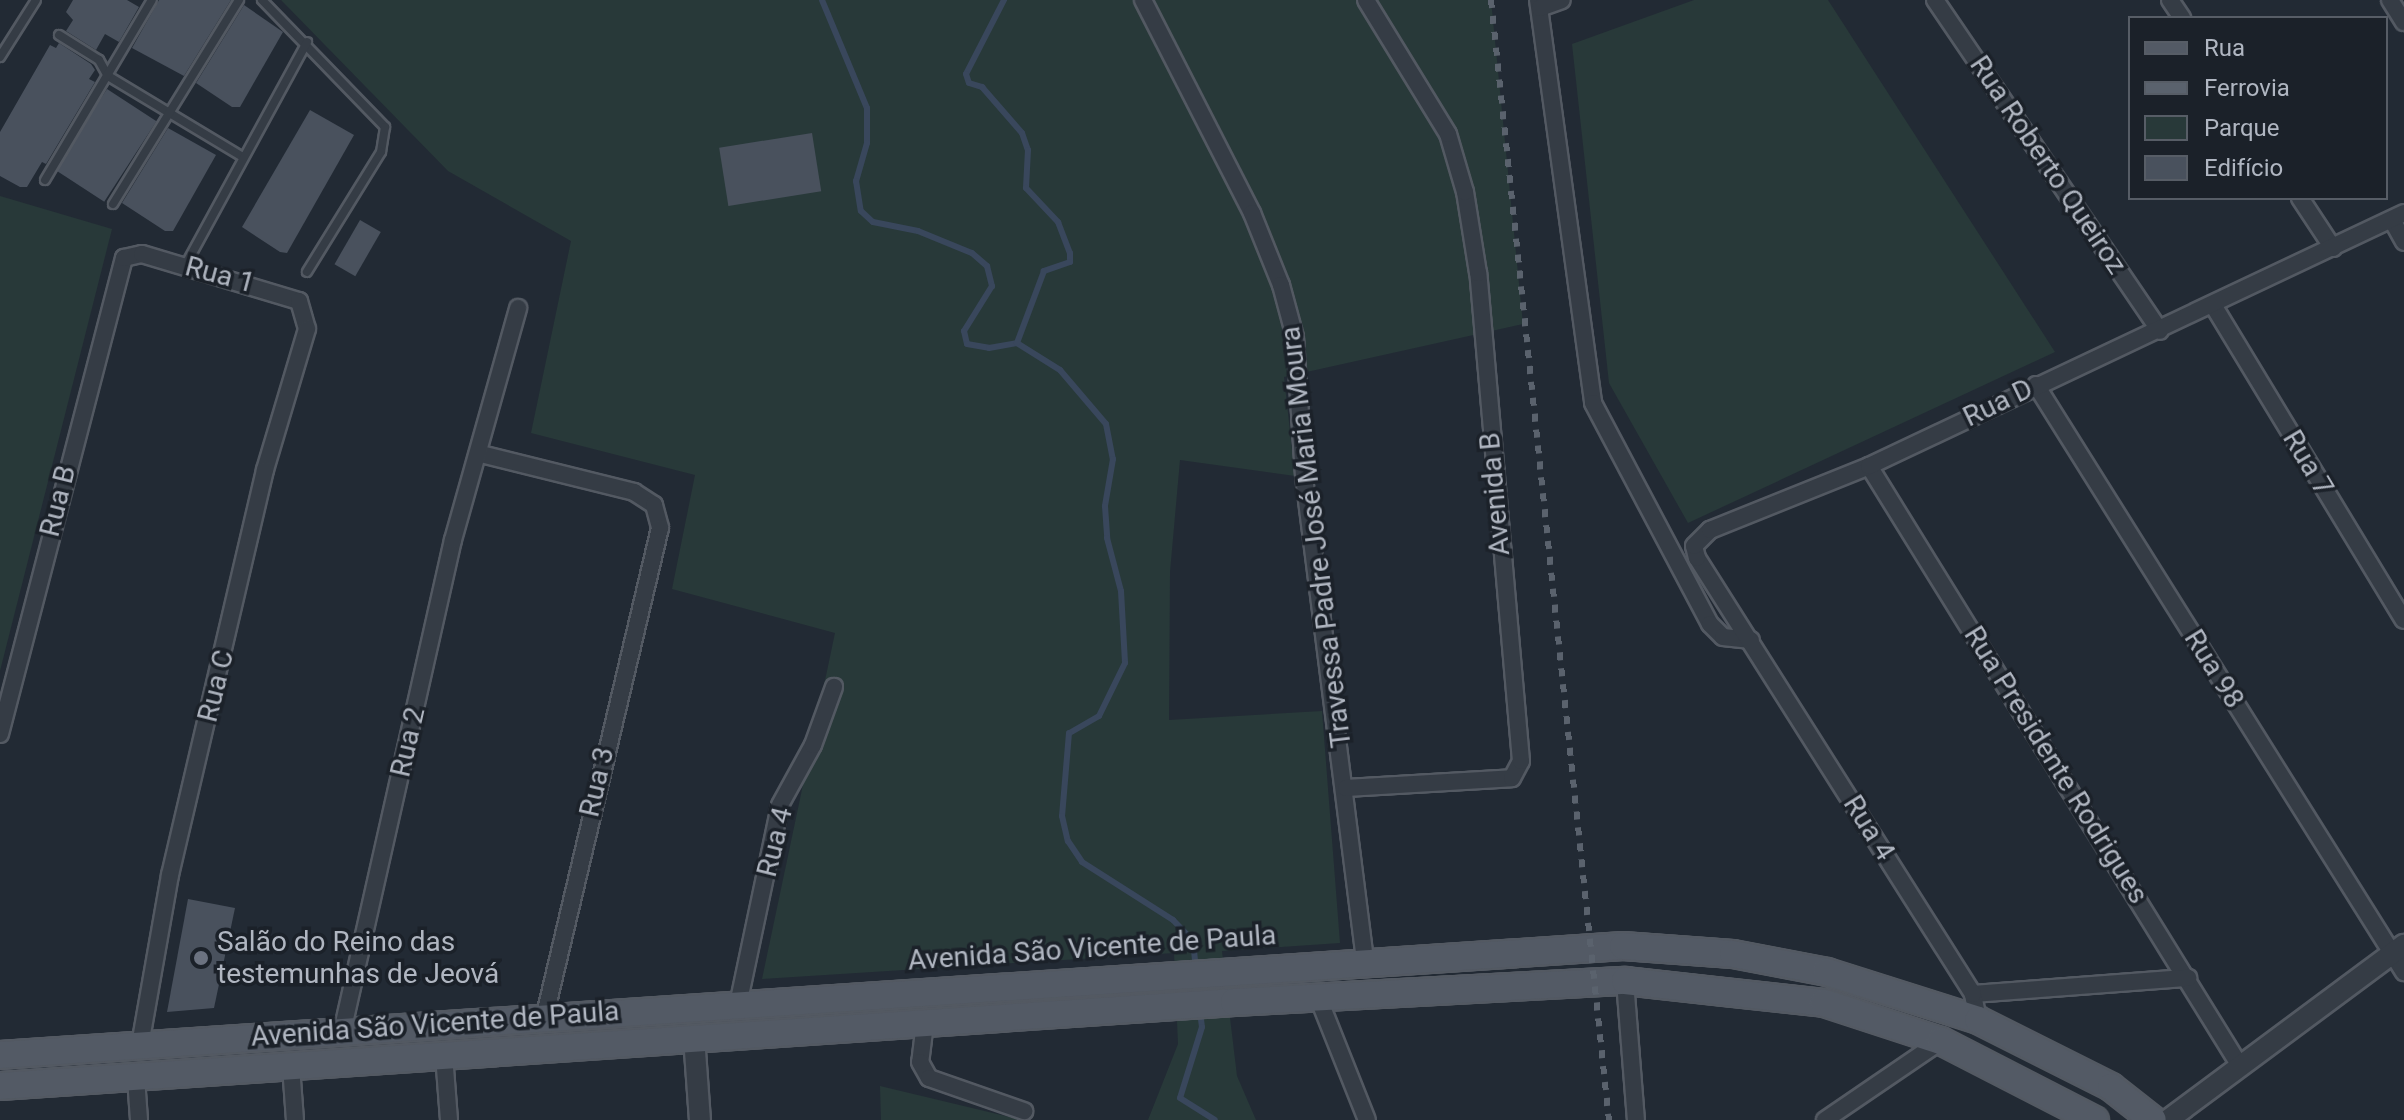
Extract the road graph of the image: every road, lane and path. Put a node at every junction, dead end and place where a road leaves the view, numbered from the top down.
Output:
1 (36, 0) edge
2 (152, 0) edge
3 (239, 0) edge
4 (262, 0) edge
5 (1143, 0) edge
6 (1366, 0) edge
7 (1562, 0) edge
8 (1935, 0) edge
9 (2390, 0) edge
10 (1539, 4) edge
11 (2404, 22) edge
12 (59, 35) dead end
13 (307, 42) junction
14 (0, 57) edge
15 (108, 76) junction
16 (166, 112) junction
17 (243, 157) junction
18 (45, 180) dead end
19 (2301, 200) edge
20 (113, 204) dead end
21 (2398, 216) edge
22 (2404, 242) edge
23 (2333, 248) junction
24 (185, 266) junction
25 (117, 269) joint
26 (307, 272) dead end
27 (2213, 305) junction
28 (518, 308) dead end
29 (307, 329) joint
30 (2160, 331) junction
31 (2036, 385) junction
32 (481, 454) junction
33 (1869, 466) junction
34 (2404, 620) edge
35 (1751, 640) junction
36 (834, 687) dead end
37 (0, 734) edge
38 (1346, 788) junction
39 (2398, 949) edge
40 (1365, 961) junction
41 (2404, 972) edge
42 (2188, 978) junction
43 (1625, 981) junction
44 (979, 987) junction
45 (1973, 994) junction
46 (1318, 997) junction
47 (738, 1005) junction
48 (544, 1019) junction
49 (981, 1019) junction
50 (1978, 1020) junction
51 (925, 1023) junction
52 (342, 1032) junction
53 (694, 1037) junction
54 (1941, 1041) junction
55 (140, 1046) junction
56 (0, 1055) edge
57 (444, 1055) junction
58 (291, 1066) junction
59 (2240, 1066) junction
60 (136, 1078) junction
61 (0, 1086) edge
62 (1024, 1111) dead end
63 (139, 1120) edge
64 (295, 1120) edge
65 (449, 1120) edge
66 (700, 1120) edge
67 (1367, 1120) edge
68 (1636, 1120) edge
69 (1825, 1120) edge
70 (2095, 1120) edge
71 (2153, 1120) edge
72 (2168, 1120) edge

1 - 14 lane
2 - 15 lane
3 - 16 lane
4 - 13 lane
5 - 38 street, Travessa Padre José Maria Moura
6 - 38 street, Avenida B
7 - 10 street
8 - 30 street, Rua Roberto Queiroz
9 - 11 street
10 - 35 street
12 - 15 lane
13 - 17 lane
13 - 26 lane
15 - 16 lane
15 - 18 lane
16 - 17 lane
16 - 20 lane
17 - 24 lane
19 - 23 street
21 - 22 street
21 - 23 street, Rua D
23 - 27 street, Rua D
24 - 25 street, Rua 1
24 - 29 street, Rua 1
25 - 37 street, Rua B
27 - 30 street, Rua D
27 - 34 street, Rua 7
28 - 32 street, Rua 2
29 - 55 street, Rua C
30 - 31 street, Rua D
31 - 33 street, Rua D
31 - 39 street, Rua 98
32 - 48 street, Rua 3
32 - 52 street, Rua 2
33 - 35 street, Rua D
33 - 42 street, Rua Presidente Rodrigues
35 - 45 street, Rua 4
36 - 47 street, Rua 4
38 - 40 street, Travessa Padre José Maria Moura
39 - 41 street, Rua 98
39 - 59 street
40 - 44 main road, Avenida São Vicente de Paula
40 - 50 main road, Avenida São Vicente de Paula
42 - 45 street
42 - 59 street, Rua Presidente Rodrigues
43 - 46 main road, Avenida São Vicente de Paula
43 - 54 main road, Avenida São Vicente de Paula
43 - 68 street
44 - 47 main road, Avenida São Vicente de Paula
44 - 49 main road
45 - 50 street, Rua 4
46 - 49 main road, Avenida São Vicente de Paula
46 - 67 street
47 - 48 main road, Avenida São Vicente de Paula
48 - 52 main road, Avenida São Vicente de Paula
49 - 51 main road, Avenida São Vicente de Paula
50 - 71 main road, Avenida São Vicente de Paula
51 - 53 main road, Avenida São Vicente de Paula
51 - 62 street
52 - 55 main road, Avenida São Vicente de Paula
53 - 57 main road, Avenida São Vicente de Paula
53 - 66 street
54 - 69 street
54 - 70 main road, Avenida São Vicente de Paula
55 - 56 main road, Avenida São Vicente de Paula
57 - 58 main road, Avenida São Vicente de Paula
57 - 65 street
58 - 60 main road, Avenida São Vicente de Paula
58 - 64 street
59 - 72 street
60 - 61 main road, Avenida São Vicente de Paula
60 - 63 street

